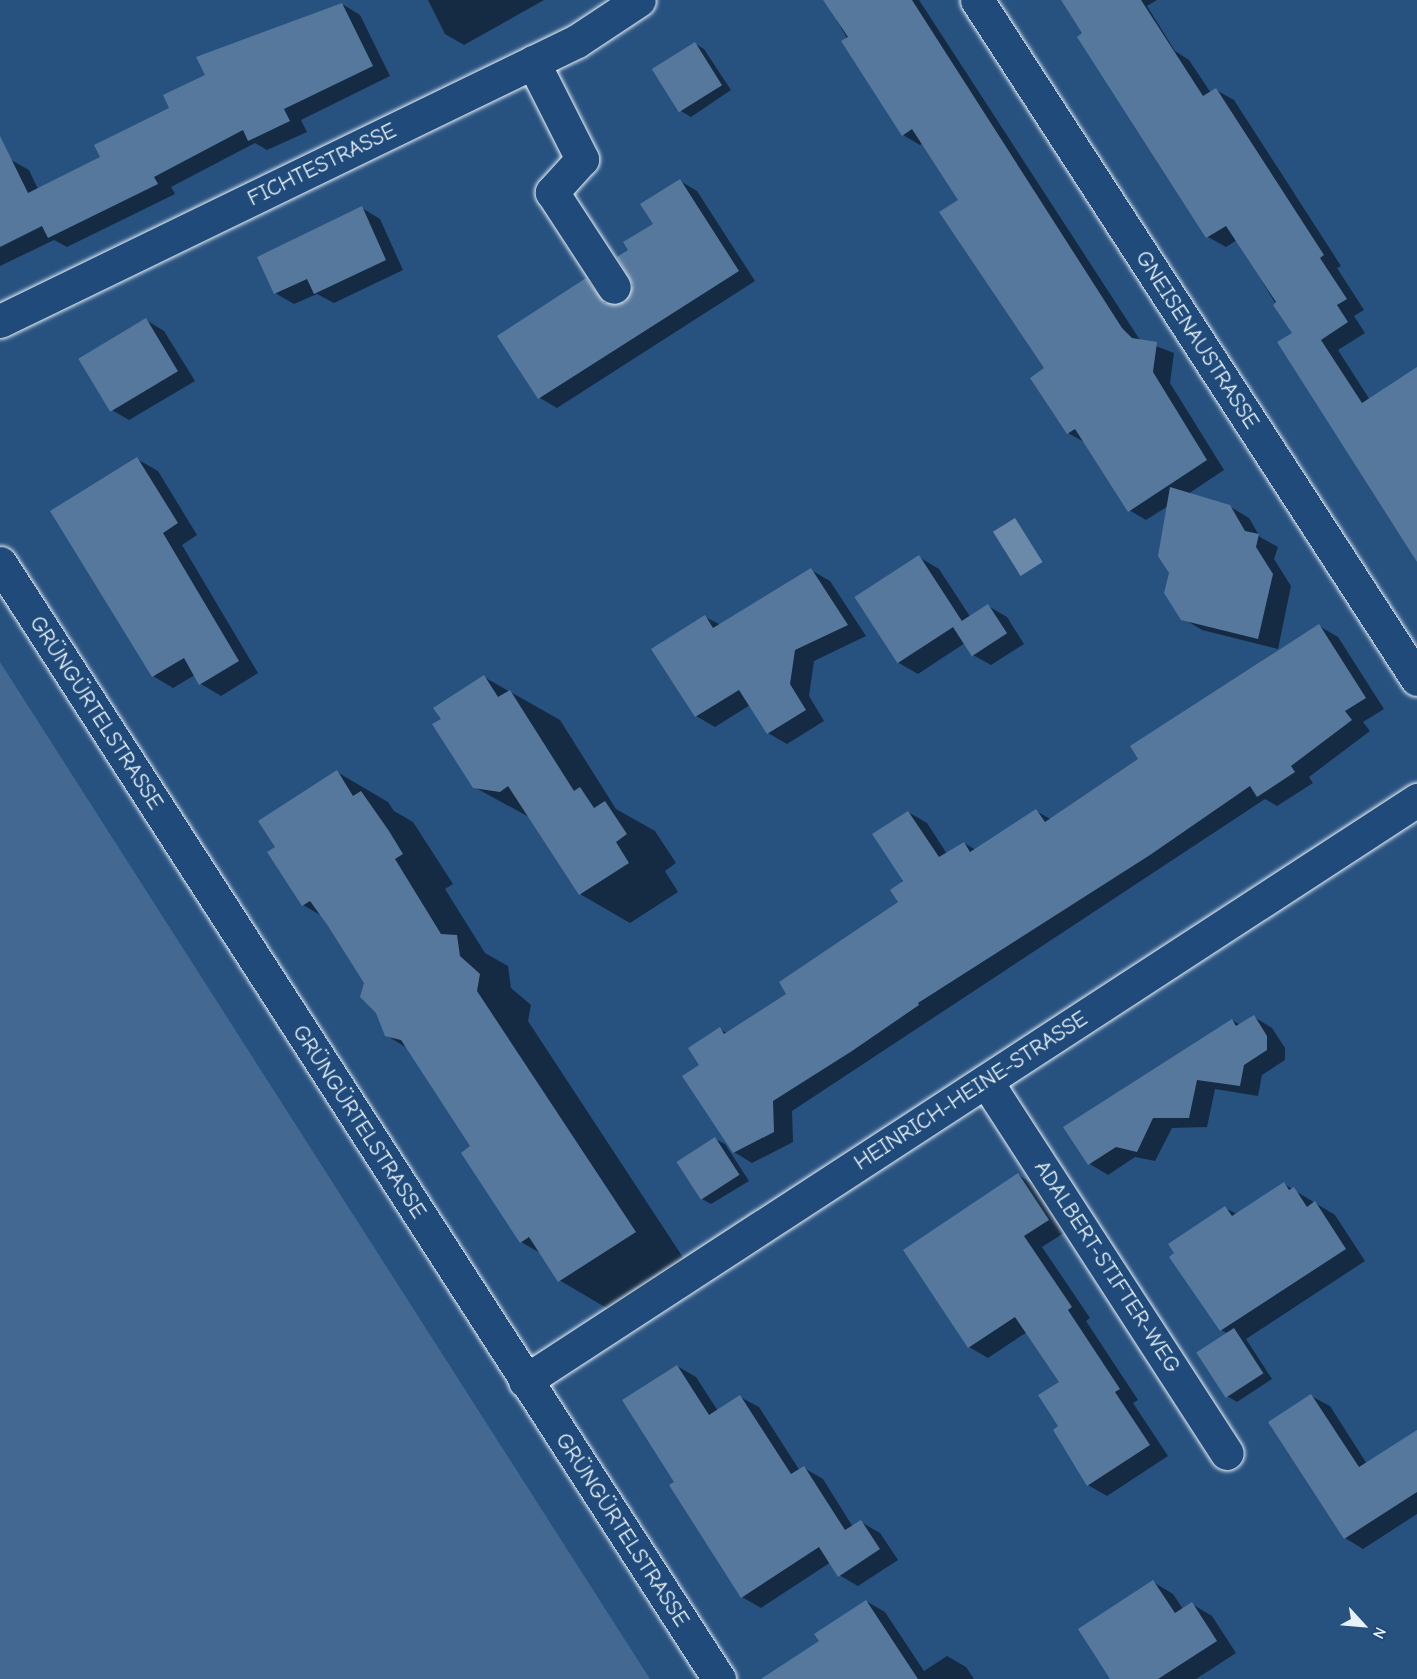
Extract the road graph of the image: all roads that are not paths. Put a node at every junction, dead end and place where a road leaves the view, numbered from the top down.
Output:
1 (639, 0) edge
2 (977, 0) edge
3 (533, 62) junction
4 (614, 287) dead end
5 (0, 321) edge
6 (0, 563) edge
7 (1417, 680) edge
8 (1417, 800) edge
9 (986, 1082) junction
10 (525, 1381) junction
11 (1227, 1453) dead end
12 (719, 1679) edge

1 - 3 street, FICHTESTRASSE
2 - 7 street, GNEISENAUSTRASSE
3 - 4 street
3 - 5 street, FICHTESTRASSE
6 - 10 street, GRÜNGÜRTELSTRASSE
8 - 9 street, HEINRICH-HEINE-STRASSE
9 - 10 street, HEINRICH-HEINE-STRASSE
9 - 11 street, ADALBERT-STIFTER-WEG
10 - 12 street, GRÜNGÜRTELSTRASSE

